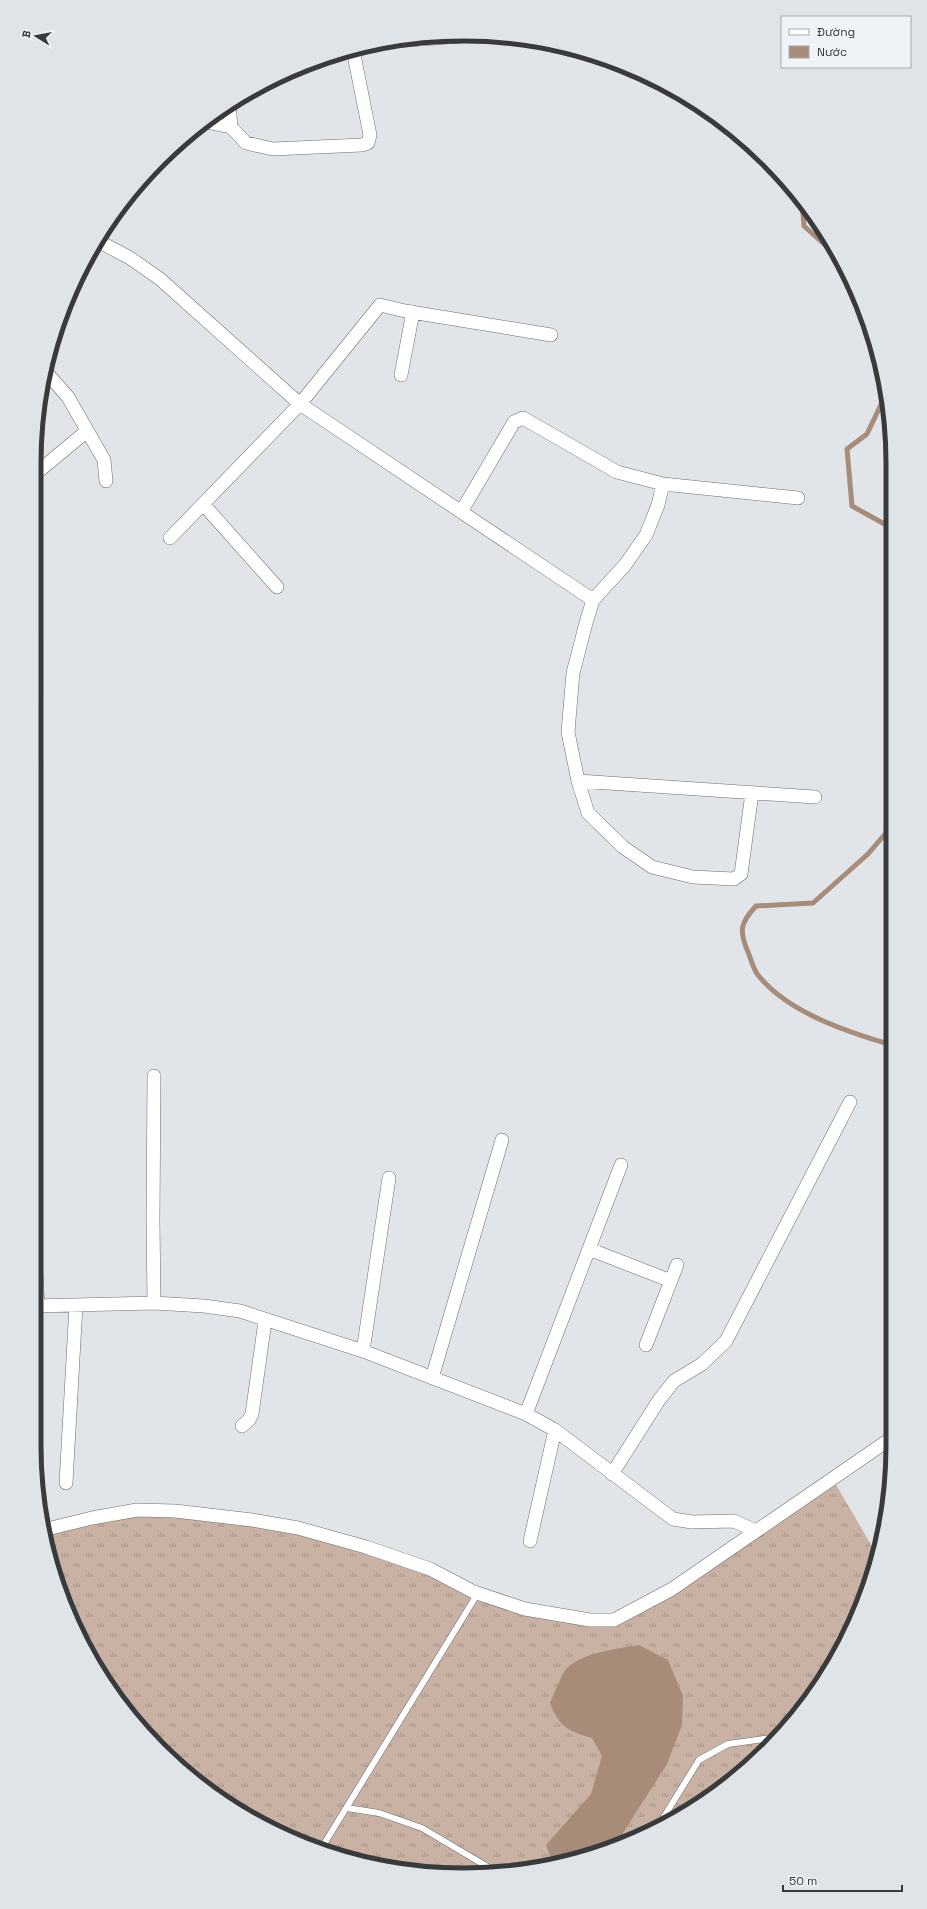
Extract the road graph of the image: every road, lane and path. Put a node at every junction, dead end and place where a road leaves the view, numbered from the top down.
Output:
1 (354, 55) edge
2 (230, 111) edge
3 (213, 123) edge
4 (232, 127) junction
5 (103, 244) edge
6 (413, 312) junction
7 (551, 335) dead end
8 (401, 375) dead end
9 (50, 377) edge
10 (300, 404) junction
11 (88, 431) junction
12 (41, 469) edge
13 (106, 481) dead end
14 (663, 484) junction
15 (798, 498) dead end
16 (203, 504) junction
17 (461, 512) junction
18 (170, 538) dead end
19 (277, 587) dead end
20 (593, 600) junction
21 (578, 781) junction
22 (752, 793) junction
23 (815, 797) dead end
24 (154, 1076) dead end
25 (850, 1102) dead end
26 (502, 1140) dead end
27 (621, 1165) dead end
28 (390, 1178) dead end
29 (589, 1249) junction
30 (677, 1265) dead end
31 (671, 1281) junction
32 (154, 1303) junction
33 (76, 1305) junction
34 (41, 1306) edge
35 (265, 1320) junction
36 (646, 1345) dead end
37 (362, 1351) junction
38 (432, 1378) junction
39 (526, 1414) junction
40 (242, 1426) dead end
41 (555, 1430) junction
42 (886, 1441) edge
43 (612, 1474) junction
44 (66, 1483) dead end
45 (49, 1528) edge
46 (756, 1531) junction
47 (530, 1541) dead end
48 (478, 1593) junction
49 (767, 1739) edge
50 (346, 1808) junction
51 (664, 1817) edge
52 (324, 1844) edge
53 (488, 1867) edge

1 - 4 street
2 - 4 street
3 - 4 street
5 - 10 street
6 - 7 street
6 - 8 street
6 - 10 street
9 - 11 street
10 - 16 street
10 - 17 street
11 - 12 street
11 - 13 street
14 - 15 street
14 - 17 street
14 - 20 street
16 - 18 street
16 - 19 street
17 - 20 street
20 - 21 street
21 - 22 street
21 - 22 street
22 - 23 street
24 - 32 street
25 - 43 street
26 - 38 street
27 - 29 street
28 - 37 street
29 - 31 street
29 - 39 street
30 - 31 street
31 - 36 street
32 - 33 street
32 - 35 street
33 - 34 street
33 - 44 street
35 - 37 street
35 - 40 street
37 - 38 street
38 - 39 street
39 - 41 street
41 - 43 street
41 - 47 street
42 - 46 street
43 - 46 street
45 - 48 street
46 - 48 street
48 - 50 lane
49 - 51 lane
50 - 52 lane
50 - 53 lane

